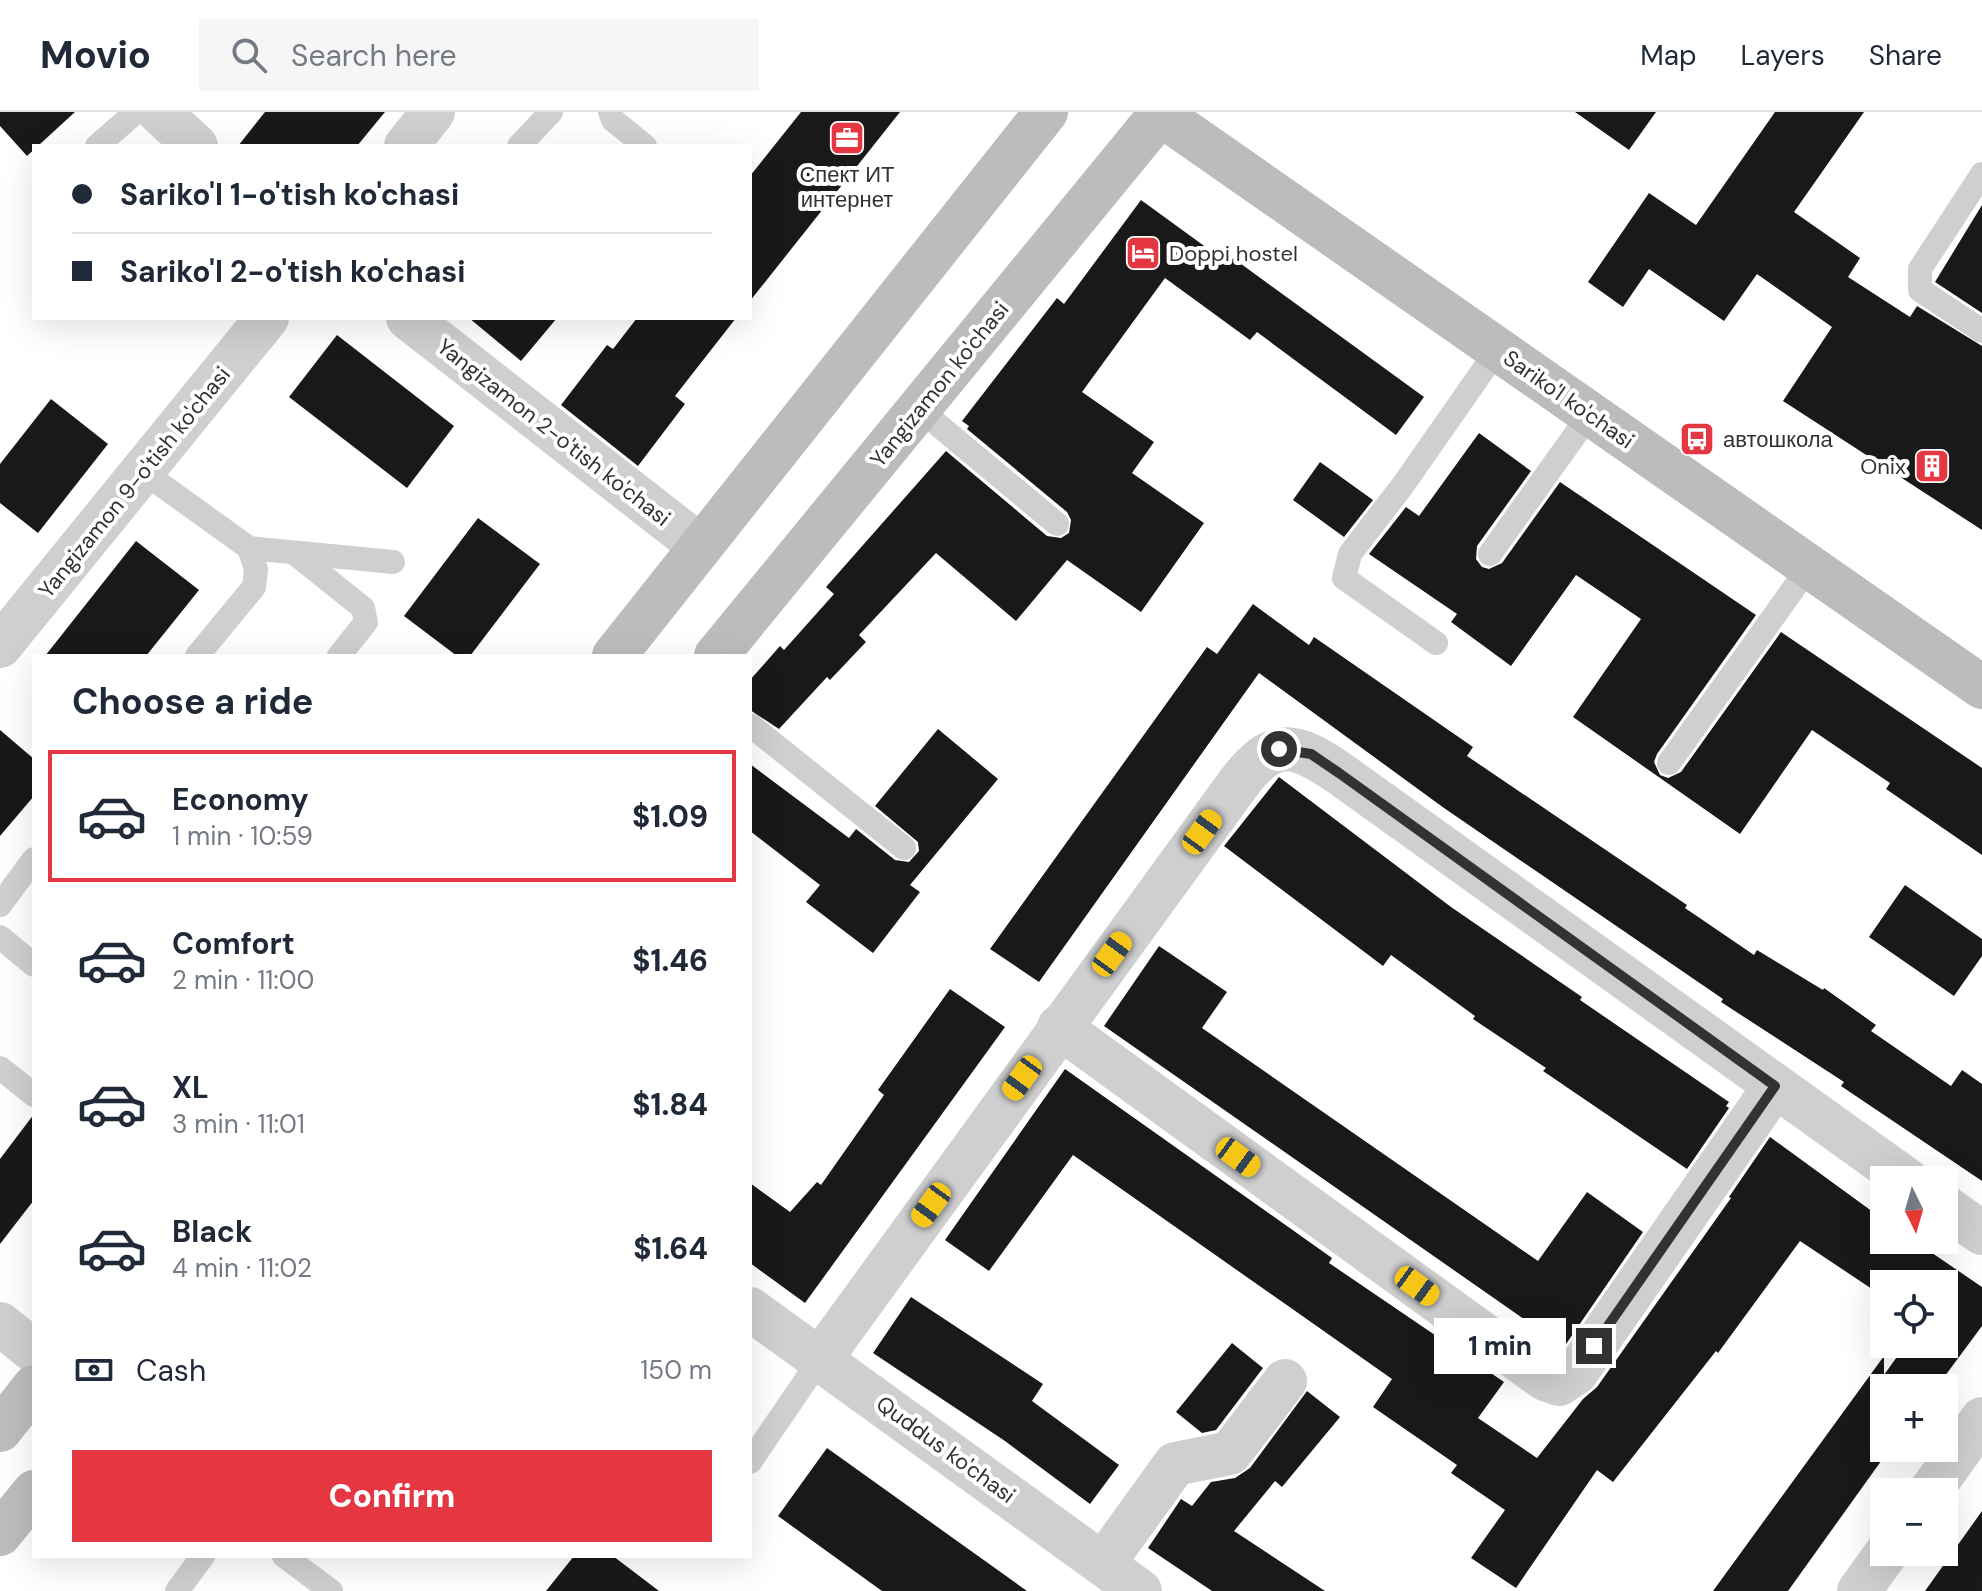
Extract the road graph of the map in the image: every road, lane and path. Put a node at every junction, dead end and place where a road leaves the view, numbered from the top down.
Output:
1 (136, 112) edge
2 (159, 112) edge
3 (433, 112) edge
4 (551, 112) edge
5 (610, 112) edge
6 (1046, 112) edge
7 (1160, 113) edge
8 (99, 144) edge
9 (194, 144) edge
10 (408, 144) edge
11 (521, 144) edge
12 (643, 144) edge
13 (1982, 174) edge
14 (265, 320) edge
15 (411, 320) edge
16 (1982, 331) edge
17 (1498, 349) junction
18 (919, 409) junction
19 (1590, 414) junction
20 (142, 471) junction
21 (1057, 524) dead end
22 (700, 546) junction
23 (249, 548) junction
24 (1490, 554) dead end
25 (298, 556) junction
26 (393, 562) dead end
27 (1809, 567) junction
28 (1436, 643) dead end
29 (0, 646) edge
30 (199, 654) edge
31 (341, 654) edge
32 (616, 654) edge
33 (718, 654) edge
34 (1982, 687) edge
35 (752, 727) edge
36 (1669, 763) dead end
37 (904, 848) dead end
38 (32, 862) edge
39 (0, 905) edge
40 (0, 937) edge
41 (32, 963) edge
42 (1059, 1027) junction
43 (0, 1068) edge
44 (1775, 1086) junction
45 (32, 1093) edge
46 (1887, 1166) edge
47 (1958, 1216) edge
48 (1982, 1233) edge
49 (752, 1310) edge
50 (0, 1324) edge
51 (32, 1349) edge
52 (821, 1358) junction
53 (1285, 1381) dead end
54 (32, 1390) edge
55 (1982, 1419) edge
56 (0, 1430) edge
57 (752, 1459) edge
58 (1940, 1478) edge
59 (32, 1494) edge
60 (0, 1534) edge
61 (202, 1558) edge
62 (287, 1558) edge
63 (1103, 1564) junction
64 (1877, 1566) edge
65 (177, 1591) edge
66 (331, 1591) edge
67 (1140, 1591) edge
68 (1859, 1591) edge

1 - 8 lane
2 - 9 street
3 - 10 street
4 - 11 lane
5 - 12 lane
6 - 22 main road
7 - 17 main road, Sariko'l ko'chasi
7 - 18 main road, Yangizamon ko'chasi
13 - 16 lane
14 - 20 street, Yangizamon 9-o'tish ko'chasi
15 - 22 street, Yangizamon 2-o'tish ko'chasi
17 - 19 main road, Sariko'l ko'chasi
17 - 28 lane
18 - 21 lane
18 - 33 main road, Yangizamon ko'chasi
19 - 24 lane
19 - 27 main road, Sariko'l ko'chasi
20 - 23 lane
20 - 29 street, Yangizamon 9-o'tish ko'chasi
22 - 32 main road
23 - 25 lane
23 - 30 lane
25 - 26 lane
25 - 31 lane
27 - 34 main road, Sariko'l ko'chasi
27 - 36 lane
35 - 37 lane
38 - 39 lane
40 - 41 lane
42 - 44 street
42 - 44 street
42 - 52 street
43 - 45 lane
44 - 46 street
47 - 48 street
49 - 52 street, Quddus ko'chasi
50 - 51 street
52 - 57 lane
52 - 63 street, Quddus ko'chasi
53 - 63 street
54 - 56 main road
55 - 58 street
59 - 60 main road
61 - 65 lane
62 - 66 lane
63 - 67 street, Quddus ko'chasi
64 - 68 street

